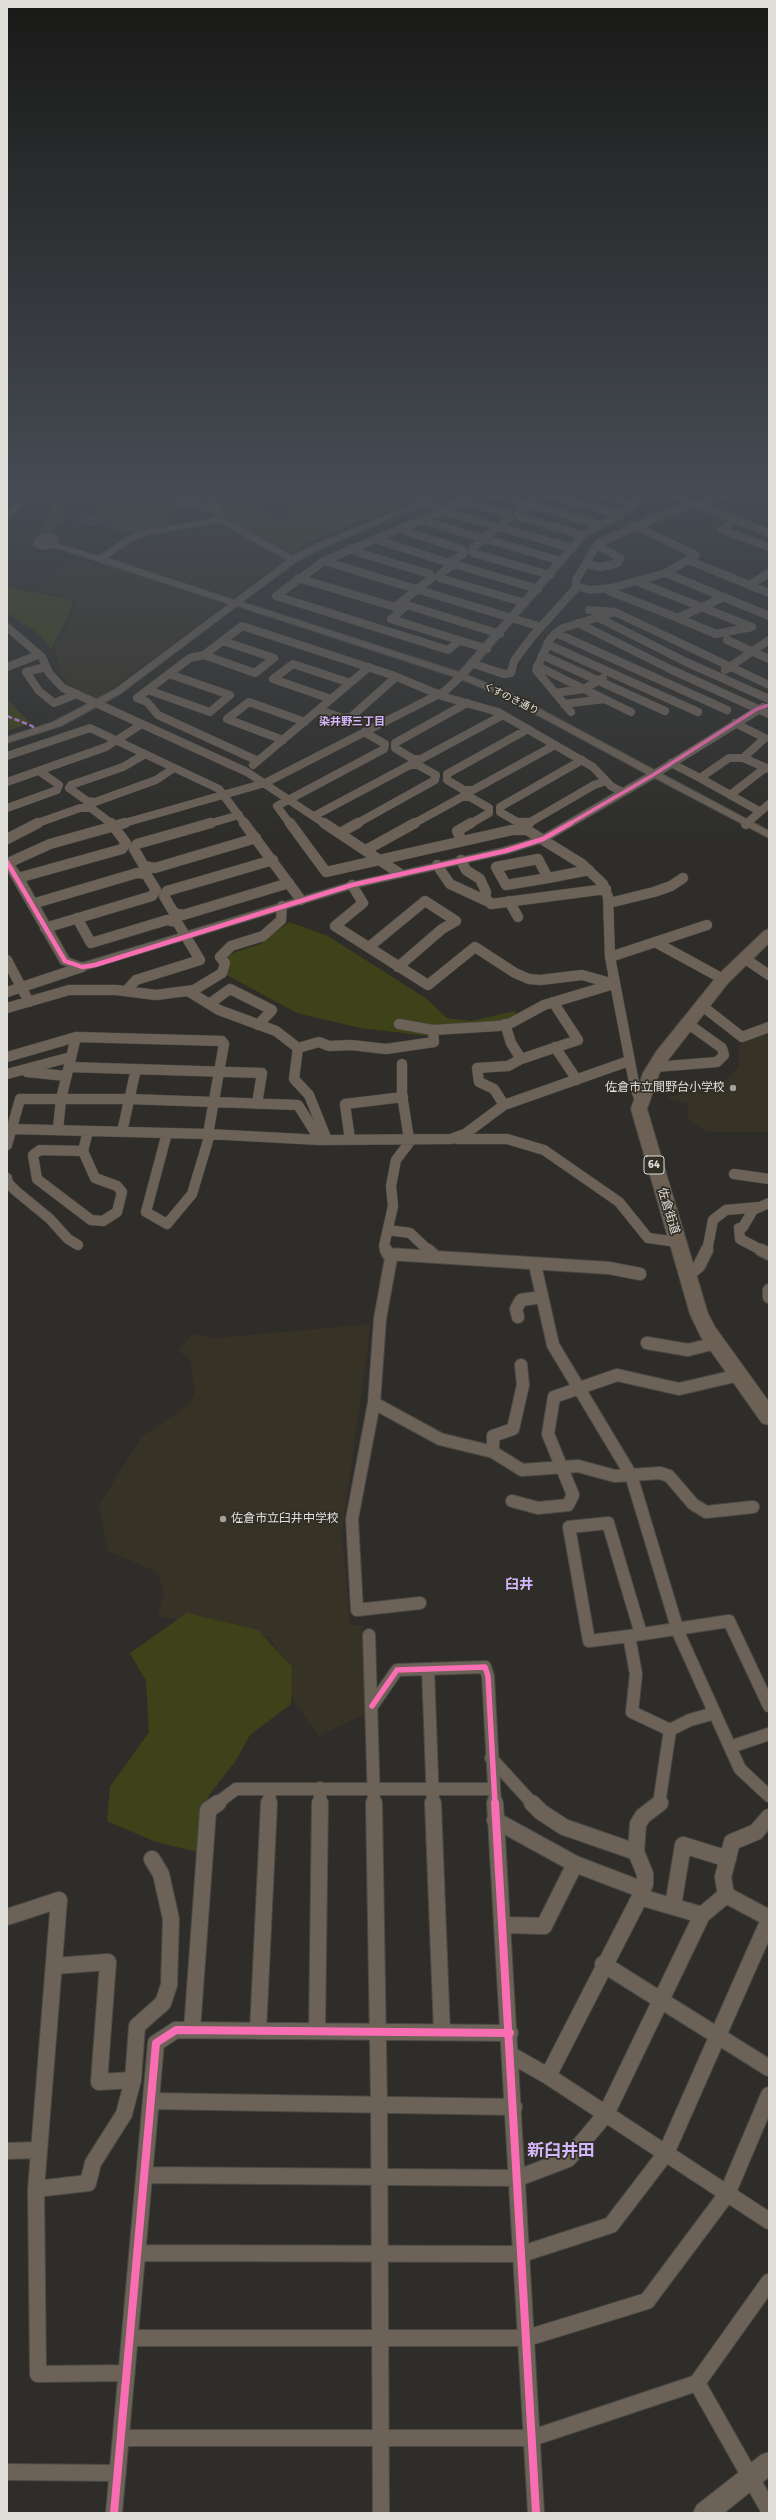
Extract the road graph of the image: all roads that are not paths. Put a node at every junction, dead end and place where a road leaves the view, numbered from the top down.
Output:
1 (226, 612) edge
2 (260, 612) edge
3 (326, 612) edge
4 (399, 612) edge
5 (428, 612) edge
6 (492, 612) edge
7 (518, 612) edge
8 (554, 612) edge
9 (610, 612) edge
10 (615, 612) junction
11 (662, 612) edge
12 (693, 612) edge
13 (711, 612) edge
14 (759, 612) edge
15 (769, 616) edge
16 (513, 618) junction
17 (599, 618) junction
18 (678, 618) junction
19 (578, 623) junction
20 (7, 627) edge
21 (541, 627) junction
22 (556, 633) junction
23 (500, 634) junction
24 (669, 639) junction
25 (459, 640) junction
26 (727, 640) dead end
27 (222, 641) junction
28 (767, 643) edge
29 (547, 644) junction
30 (654, 646) junction
31 (487, 649) junction
32 (752, 652) junction
33 (698, 653) junction
34 (38, 654) junction
35 (639, 654) junction
36 (204, 655) junction
37 (542, 655) junction
38 (769, 659) edge
39 (686, 662) junction
40 (624, 663) junction
41 (474, 664) junction
42 (7, 666) edge
43 (537, 666) junction
44 (46, 667) junction
45 (369, 667) junction
46 (730, 667) junction
47 (672, 670) junction
48 (611, 672) junction
49 (169, 674) junction
50 (461, 676) junction
51 (716, 676) junction
52 (396, 677) junction
53 (658, 679) junction
54 (598, 681) junction
55 (350, 683) junction
56 (704, 684) junction
57 (769, 685) edge
58 (584, 688) junction
59 (645, 688) junction
60 (148, 690) junction
61 (77, 694) junction
62 (436, 694) junction
63 (555, 694) junction
64 (692, 694) junction
65 (632, 697) junction
66 (330, 699) junction
67 (604, 699) junction
68 (769, 699) edge
69 (467, 703) junction
70 (678, 703) junction
71 (98, 704) junction
72 (564, 704) junction
73 (769, 705) edge
74 (619, 706) junction
75 (757, 708) junction
76 (319, 710) junction
77 (727, 710) dead end
78 (571, 712) dead end
79 (631, 712) dead end
80 (698, 712) dead end
81 (769, 714) edge
82 (504, 715) junction
83 (305, 722) junction
84 (735, 723) junction
85 (142, 724) junction
86 (528, 729) junction
87 (364, 732) junction
88 (207, 738) junction
89 (7, 740) edge
90 (283, 740) junction
91 (117, 741) junction
92 (555, 745) junction
93 (194, 748) junction
94 (145, 754) junction
95 (7, 756) edge
96 (743, 758) junction
97 (582, 760) junction
98 (258, 761) junction
99 (670, 762) junction
100 (174, 768) junction
101 (767, 769) edge
102 (39, 771) junction
103 (247, 772) junction
104 (653, 775) junction
105 (700, 778) junction
106 (7, 782) edge
107 (606, 782) junction
108 (265, 783) junction
109 (622, 792) junction
110 (225, 795) junction
111 (730, 795) junction
112 (289, 799) junction
113 (769, 804) edge
114 (7, 808) edge
115 (759, 811) junction
116 (239, 815) junction
117 (314, 816) junction
118 (746, 824) junction
119 (115, 826) junction
120 (340, 833) junction
121 (769, 835) edge
122 (256, 838) junction
123 (7, 839) edge
124 (543, 839) junction
125 (462, 841) junction
126 (366, 850) junction
127 (379, 859) junction
128 (273, 860) junction
129 (461, 860) junction
130 (8, 862) edge
131 (437, 865) junction
132 (589, 870) junction
133 (399, 873) junction
134 (18, 878) junction
135 (548, 878) junction
136 (683, 878) dead end
137 (289, 883) junction
138 (352, 885) junction
139 (606, 890) junction
140 (302, 900) junction
141 (509, 901) junction
142 (609, 903) junction
143 (32, 904) junction
144 (491, 904) junction
145 (282, 906) junction
146 (518, 917) dead end
147 (77, 918) junction
148 (707, 925) dead end
149 (45, 928) junction
150 (769, 934) edge
151 (186, 936) junction
152 (657, 943) junction
153 (369, 947) junction
154 (610, 957) junction
155 (744, 958) junction
156 (7, 960) edge
157 (82, 966) junction
158 (398, 967) junction
159 (769, 975) edge
160 (723, 979) junction
161 (614, 984) junction
162 (21, 988) junction
163 (127, 990) junction
164 (188, 991) junction
165 (7, 992) edge
166 (28, 1002) junction
167 (553, 1002) junction
168 (209, 1004) junction
169 (701, 1005) junction
170 (7, 1008) edge
171 (687, 1023) junction
172 (399, 1024) dead end
173 (505, 1024) junction
174 (258, 1025) junction
175 (769, 1028) edge
176 (433, 1030) junction
177 (76, 1037) junction
178 (555, 1047) junction
179 (298, 1048) junction
180 (7, 1057) edge
181 (521, 1059) junction
182 (629, 1061) junction
183 (402, 1064) dead end
184 (69, 1067) junction
185 (655, 1067) junction
186 (136, 1069) junction
187 (20, 1071) junction
188 (220, 1072) junction
189 (7, 1074) edge
190 (577, 1080) junction
191 (403, 1097) junction
192 (61, 1099) junction
193 (129, 1099) junction
194 (640, 1100) junction
195 (215, 1102) junction
196 (257, 1104) junction
197 (504, 1105) junction
198 (12, 1129) junction
199 (58, 1130) junction
200 (88, 1131) junction
201 (122, 1132) junction
202 (167, 1133) junction
203 (209, 1134) junction
204 (410, 1139) junction
205 (452, 1139) junction
206 (323, 1140) junction
207 (350, 1140) junction
208 (7, 1145) edge
209 (83, 1151) junction
210 (734, 1174) dead end
211 (7, 1178) edge
212 (769, 1179) edge
213 (764, 1205) edge
214 (388, 1230) junction
215 (678, 1242) junction
216 (78, 1245) dead end
217 (388, 1254) junction
218 (769, 1254) edge
219 (436, 1257) junction
220 (535, 1265) junction
221 (640, 1274) dead end
222 (688, 1275) junction
223 (769, 1290) edge
224 (542, 1297) junction
225 (769, 1297) edge
226 (518, 1317) dead end
227 (647, 1343) dead end
228 (716, 1343) junction
229 (521, 1365) dead end
230 (739, 1375) junction
231 (579, 1388) junction
232 (374, 1403) junction
233 (769, 1417) edge
234 (493, 1452) junction
235 (564, 1467) junction
236 (631, 1475) junction
237 (512, 1501) dead end
238 (753, 1506) dead end
239 (420, 1603) dead end
240 (678, 1629) junction
241 (369, 1635) dead end
242 (635, 1635) junction
243 (428, 1669) junction
244 (372, 1706) junction
245 (769, 1706) edge
246 (715, 1713) junction
247 (670, 1730) junction
248 (769, 1734) edge
249 (730, 1747) junction
250 (491, 1758) junction
251 (320, 1788) junction
252 (270, 1789) junction
253 (374, 1789) junction
254 (433, 1789) junction
255 (493, 1790) junction
256 (769, 1796) edge
257 (769, 1817) edge
258 (495, 1820) junction
259 (636, 1852) junction
260 (152, 1859) dead end
261 (728, 1859) junction
262 (575, 1864) junction
263 (641, 1893) junction
264 (726, 1895) junction
265 (673, 1906) junction
266 (702, 1915) junction
267 (7, 1917) edge
268 (769, 1919) edge
269 (503, 1925) junction
270 (604, 1964) junction
271 (54, 1966) junction
272 (661, 2002) junction
273 (192, 2030) junction
274 (258, 2031) junction
275 (317, 2031) junction
276 (377, 2032) junction
277 (442, 2032) junction
278 (510, 2033) junction
279 (718, 2038) junction
280 (511, 2054) junction
281 (769, 2068) edge
282 (548, 2076) junction
283 (133, 2080) junction
284 (769, 2095) edge
285 (152, 2101) junction
286 (379, 2104) junction
287 (514, 2107) junction
288 (606, 2114) junction
289 (38, 2150) junction
290 (7, 2151) edge
291 (666, 2153) junction
292 (145, 2175) junction
293 (378, 2178) junction
294 (518, 2178) junction
295 (36, 2188) junction
296 (727, 2194) junction
297 (769, 2221) edge
298 (137, 2253) junction
299 (379, 2254) junction
300 (522, 2254) junction
301 (769, 2282) edge
302 (130, 2338) junction
303 (379, 2338) junction
304 (527, 2338) junction
305 (127, 2373) junction
306 (697, 2383) junction
307 (122, 2438) junction
308 (381, 2438) junction
309 (532, 2438) junction
310 (769, 2463) edge
311 (7, 2472) edge
312 (118, 2473) junction
313 (751, 2478) junction
314 (769, 2510) edge
315 (707, 2512) edge
316 (114, 2513) edge
317 (381, 2513) edge
318 (536, 2513) edge

1 - 71 street
2 - 50 street, くすのき通り
3 - 25 street
4 - 25 street
5 - 23 street
6 - 16 street
7 - 16 street
8 - 21 street
9 - 10 street
10 - 17 street
10 - 24 street
11 - 18 street
12 - 18 street
13 - 18 street
14 - 15 street
16 - 21 street
16 - 23 street
17 - 19 street
17 - 30 street
19 - 22 street
19 - 35 street
20 - 34 street
21 - 41 street
22 - 29 street
22 - 40 street
23 - 31 street
24 - 30 street
24 - 33 street
25 - 31 street
26 - 32 street
27 - 36 street
27 - 36 street
27 - 45 street
28 - 32 street
29 - 37 street
29 - 48 street
30 - 35 street
30 - 39 street
31 - 41 street
32 - 38 street
32 - 46 street
33 - 39 street
33 - 46 street
34 - 42 street
34 - 44 street
35 - 40 street
35 - 47 street
36 - 49 street
37 - 43 street
37 - 54 street
39 - 47 street
39 - 51 street
40 - 48 street
40 - 53 street
41 - 50 street
43 - 58 street
43 - 63 street
44 - 61 street
44 - 61 street
45 - 52 street
45 - 55 street
46 - 51 street
46 - 57 street
47 - 53 street
47 - 56 street
48 - 54 street
48 - 59 street
49 - 60 street
49 - 60 street
50 - 62 street
50 - 104 street, くすのき通り
51 - 56 street
51 - 68 street
52 - 62 street
52 - 76 street
53 - 59 street
53 - 64 street
54 - 58 street
54 - 65 street
55 - 66 street
55 - 66 street
56 - 64 street
56 - 75 street
58 - 63 street
58 - 67 street
59 - 65 street
59 - 70 street
60 - 88 street
61 - 71 street
62 - 69 street
62 - 87 street
63 - 72 street
64 - 70 street
64 - 77 street
65 - 70 street
65 - 74 street
66 - 76 street
67 - 72 street
67 - 74 street
69 - 82 street
69 - 82 street
70 - 80 street
71 - 85 street
71 - 89 street
72 - 78 street
73 - 75 street
74 - 79 street
75 - 81 street
75 - 84 street
76 - 83 street
82 - 86 street
83 - 90 street
83 - 90 street
84 - 96 street
84 - 99 street
85 - 91 street
85 - 93 street
86 - 92 street
86 - 92 street
87 - 108 street
87 - 112 street
88 - 93 street
88 - 98 street
90 - 98 street
91 - 94 street
91 - 95 street
91 - 102 street
92 - 97 street
93 - 103 street
94 - 100 street
94 - 100 street
96 - 101 street
96 - 105 street
97 - 107 street
97 - 107 street
98 - 103 street
99 - 104 street
99 - 105 street
100 - 110 street
101 - 111 street
102 - 106 street
102 - 114 street
103 - 108 street
104 - 109 street
104 - 118 street, くすのき通り
105 - 111 street
107 - 109 street
108 - 110 street
108 - 112 street
109 - 124 street
110 - 116 street
110 - 119 street
111 - 115 street
112 - 117 street
112 - 127 street
113 - 115 street
115 - 118 street
116 - 122 street
116 - 122 street
117 - 120 street
117 - 120 street
118 - 121 street, くすのき通り
119 - 123 street
119 - 130 street
119 - 134 street
120 - 126 street
122 - 128 street
124 - 125 street
124 - 129 street
124 - 132 street
125 - 126 street
125 - 127 street
126 - 127 street
127 - 133 street
128 - 137 street
128 - 137 street
129 - 131 street
129 - 144 street
130 - 134 street
131 - 133 street
131 - 144 street
132 - 135 street
132 - 139 street
133 - 138 street
134 - 143 street
135 - 135 street
136 - 142 street
137 - 140 street
138 - 140 street
138 - 153 street
139 - 141 street
139 - 142 street
140 - 145 street
141 - 144 street
141 - 146 street
142 - 154 street
143 - 147 street
143 - 149 street
145 - 151 street
145 - 164 street
147 - 149 street
147 - 151 street
148 - 152 street
149 - 157 street
150 - 155 main road, 佐倉街道 / 64
151 - 157 street
151 - 163 street
152 - 154 street
152 - 160 street
153 - 158 street
153 - 158 street
154 - 161 street
155 - 159 street
155 - 160 main road, 佐倉街道 / 64
156 - 162 street
157 - 162 street
158 - 161 street
160 - 169 main road, 佐倉街道 / 64
161 - 167 street
161 - 182 street
162 - 165 street
162 - 166 street
163 - 164 street
163 - 166 street
164 - 168 street
166 - 170 street
167 - 173 street
167 - 178 street
168 - 174 street
168 - 174 street
169 - 171 main road, 佐倉街道 / 64
169 - 175 street
171 - 185 main road, 佐倉街道 / 64
171 - 185 street
172 - 176 street
173 - 176 street
173 - 181 street
174 - 179 street
176 - 179 street
177 - 180 street
177 - 184 street
177 - 188 street
178 - 181 street
178 - 190 street
179 - 206 street
181 - 197 street
182 - 190 street
182 - 194 street
183 - 191 street
184 - 186 street
184 - 187 street
184 - 187 street
184 - 192 street
185 - 194 main road, 佐倉街道 / 64
186 - 188 street
186 - 193 street
187 - 189 street
188 - 195 street
188 - 196 street
190 - 197 street
191 - 204 street
191 - 207 street
192 - 193 street
192 - 198 street
192 - 199 street
193 - 195 street
193 - 201 street
194 - 215 main road, 佐倉街道 / 64
195 - 196 street
195 - 203 street
196 - 206 street
197 - 205 street
198 - 199 street
198 - 208 street
199 - 200 street
200 - 201 street
200 - 209 street
201 - 202 street
202 - 203 street
202 - 203 street
203 - 206 street
204 - 205 street
204 - 207 street
204 - 214 street
205 - 215 street
206 - 207 street
209 - 209 street
210 - 212 street
211 - 216 street
213 - 218 street
213 - 222 street
214 - 217 street
214 - 219 street
215 - 222 main road, 佐倉街道 / 64
217 - 219 street
217 - 232 street
219 - 220 street
220 - 221 street
220 - 224 street
222 - 228 main road, 佐倉街道 / 64
223 - 225 street
224 - 226 street
224 - 231 street
227 - 228 street
228 - 230 main road, 佐倉街道 / 64
229 - 234 street
230 - 231 street
230 - 233 main road, 佐倉街道 / 64
231 - 235 street
231 - 236 street
232 - 234 street
232 - 239 street
234 - 235 street
235 - 236 street
235 - 237 street
236 - 238 street
236 - 240 street
240 - 242 street
240 - 245 street
240 - 246 street
241 - 244 street
242 - 242 street
242 - 247 street
243 - 244 street
243 - 250 street
243 - 254 street
244 - 253 street
246 - 247 street
246 - 249 street
247 - 259 street
248 - 249 street
249 - 256 street
250 - 255 street
250 - 259 street
251 - 252 street
251 - 253 street
251 - 275 street
252 - 273 street
252 - 274 street
253 - 254 street
253 - 276 street
254 - 255 street
254 - 277 street
255 - 258 street
257 - 261 street
258 - 262 street
258 - 269 street
259 - 263 street
260 - 283 street
261 - 264 street
261 - 265 street
262 - 263 street
262 - 269 street
263 - 265 street
263 - 270 street
264 - 266 street
264 - 268 street
265 - 266 street
266 - 272 street
267 - 271 street
268 - 279 street
269 - 278 street
270 - 272 street
270 - 282 street
271 - 283 street
271 - 289 street
272 - 279 street
272 - 288 street
273 - 274 street
273 - 285 street
274 - 275 street
275 - 276 street
276 - 277 street
276 - 286 street
277 - 278 street
278 - 280 street
279 - 281 street
279 - 291 street
280 - 282 street
280 - 287 street
282 - 288 street
283 - 295 street
284 - 296 street
285 - 286 street
285 - 292 street
286 - 287 street
286 - 293 street
287 - 294 street
288 - 291 street
288 - 294 street
289 - 290 street
289 - 295 street
291 - 296 street
291 - 300 street
292 - 293 street
292 - 298 street
293 - 294 street
293 - 299 street
294 - 300 street
295 - 305 street
296 - 297 street
296 - 304 street
298 - 299 street
298 - 302 street
299 - 300 street
299 - 303 street
300 - 304 street
301 - 306 street
302 - 303 street
302 - 305 street
303 - 304 street
303 - 308 street
304 - 309 street
305 - 307 street
306 - 309 street
306 - 313 street
307 - 308 street
307 - 312 street
308 - 309 street
308 - 317 street
309 - 318 street
310 - 313 street
311 - 312 street
312 - 316 street
313 - 314 street
313 - 315 street

